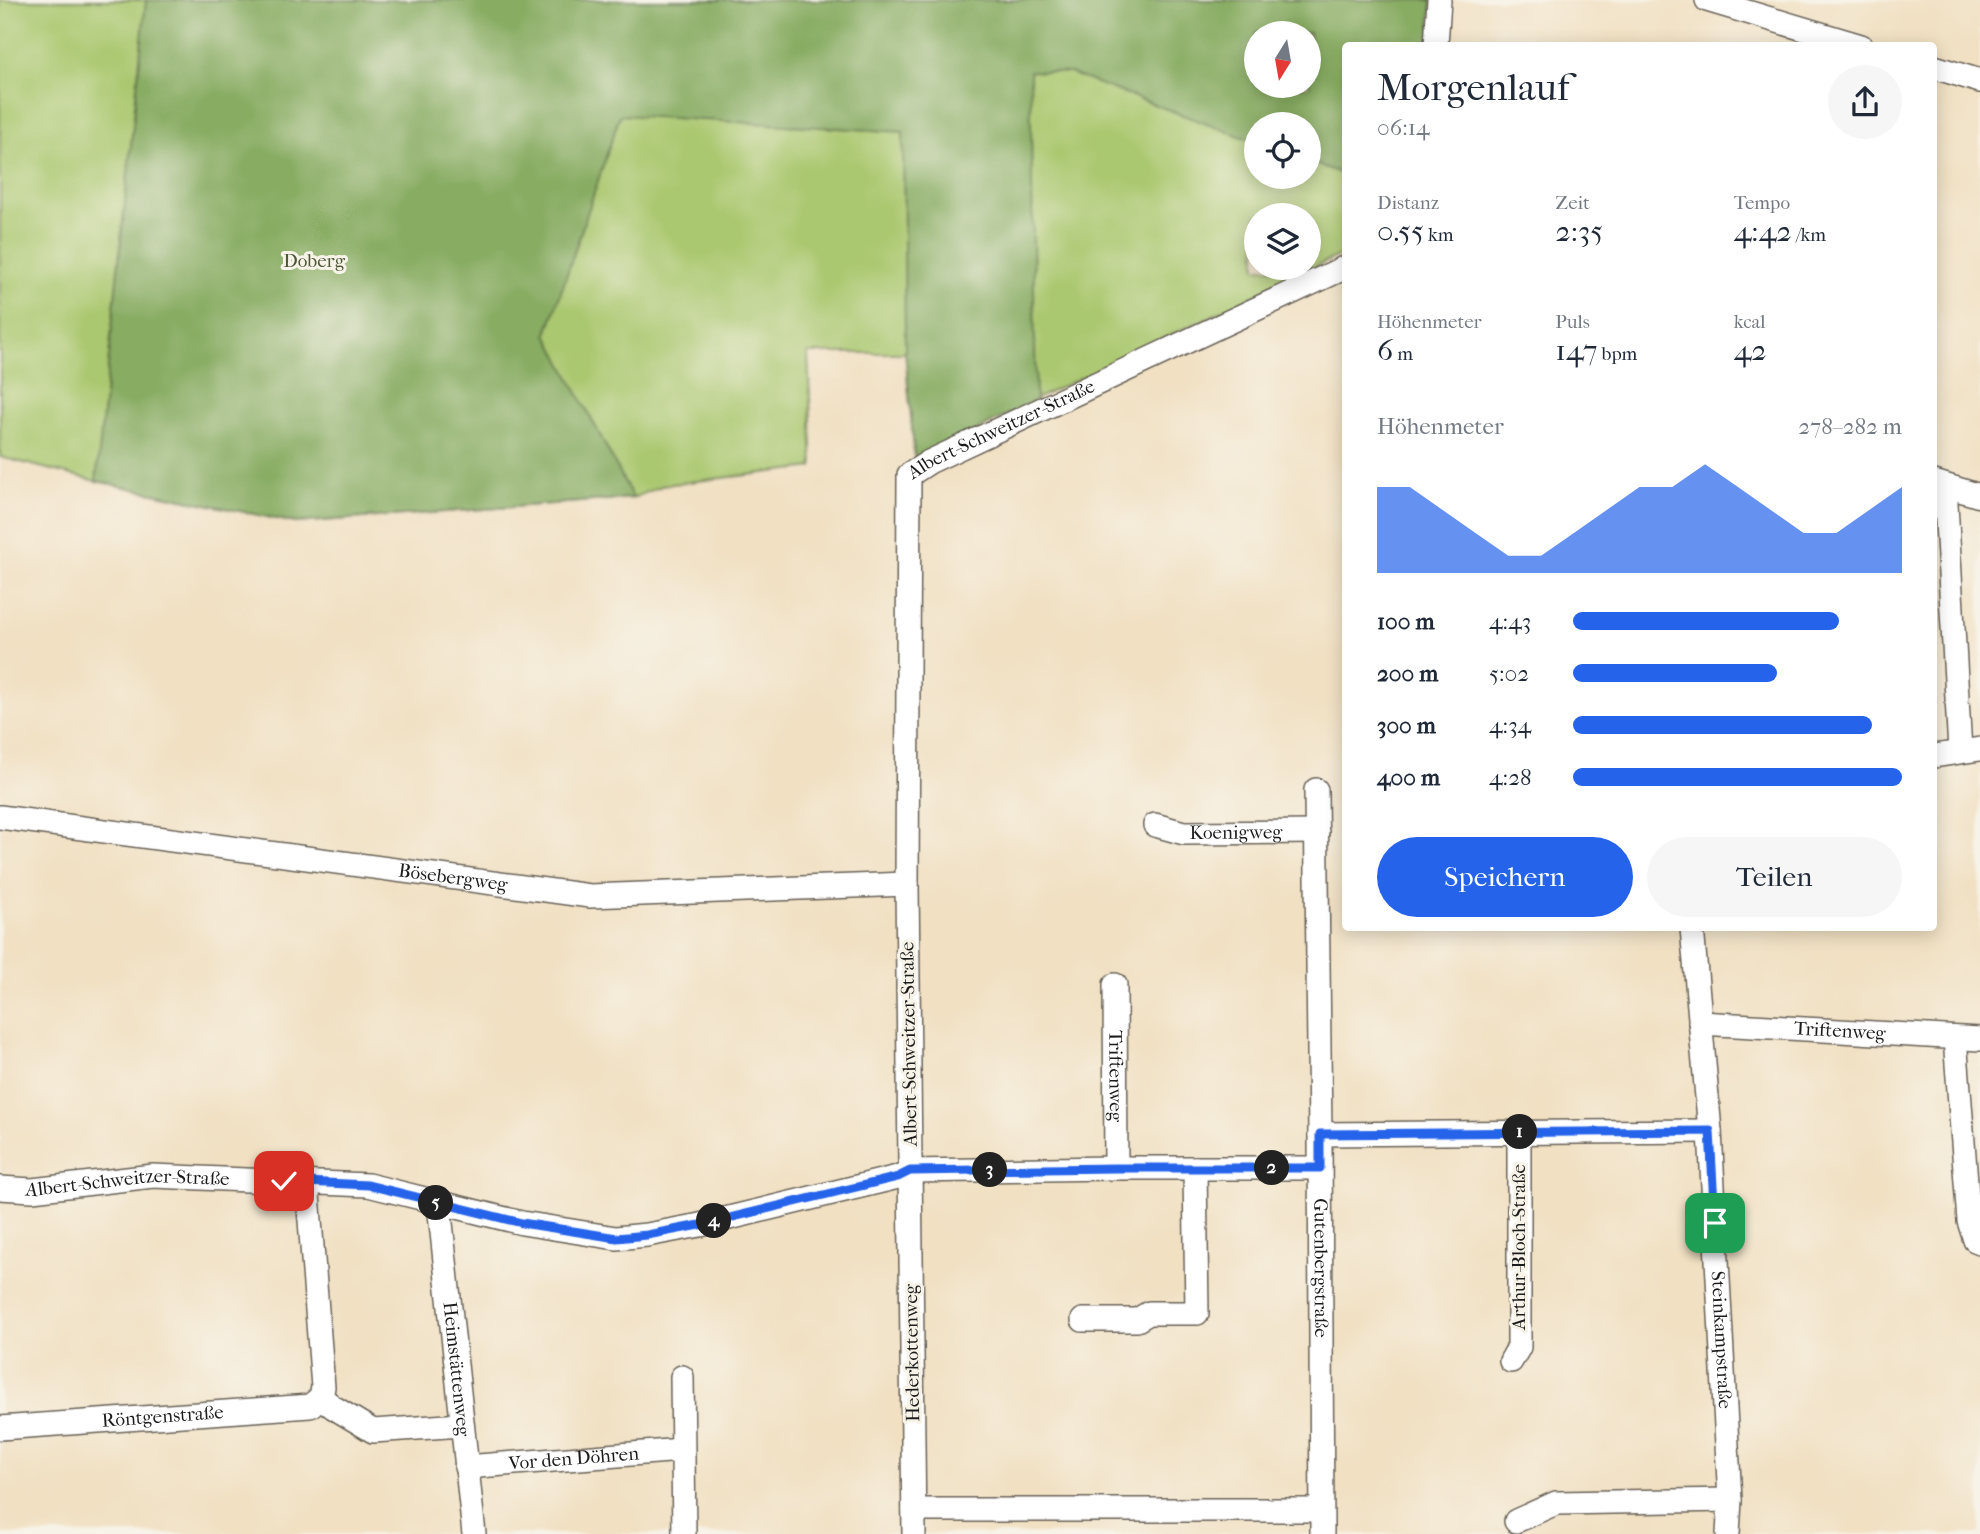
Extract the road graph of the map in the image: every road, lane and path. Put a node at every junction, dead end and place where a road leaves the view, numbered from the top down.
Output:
1 (1439, 0) edge
2 (1707, 0) edge
3 (1815, 39) edge
4 (1436, 42) edge
5 (1835, 42) edge
6 (1937, 68) edge
7 (1980, 81) edge
8 (1342, 269) edge
9 (1939, 484) edge
10 (1980, 496) edge
11 (1970, 750) edge
12 (1937, 756) edge
13 (1316, 790) dead end
14 (0, 817) edge
15 (1156, 825) dead end
16 (1317, 832) junction
17 (907, 884) junction
18 (1692, 931) edge
19 (1115, 985) dead end
20 (1700, 1023) junction
21 (1955, 1038) junction
22 (1980, 1039) edge
23 (1710, 1131) junction
24 (1518, 1132) junction
25 (1320, 1134) junction
26 (1116, 1168) junction
27 (1195, 1168) junction
28 (1320, 1168) junction
29 (910, 1171) junction
30 (307, 1182) junction
31 (0, 1188) edge
32 (439, 1204) junction
33 (1980, 1242) edge
34 (1083, 1320) dead end
35 (1511, 1361) dead end
36 (682, 1377) dead end
37 (321, 1397) junction
38 (463, 1425) junction
39 (0, 1428) edge
40 (682, 1450) junction
41 (466, 1467) junction
42 (1730, 1500) junction
43 (914, 1510) junction
44 (1321, 1510) junction
45 (1516, 1521) dead end
46 (474, 1534) edge
47 (684, 1534) edge
48 (914, 1534) edge
49 (1321, 1534) edge
50 (1728, 1534) edge

1 - 4 street
2 - 3 street
3 - 5 street
6 - 7 street
8 - 17 street, Albert-Schweitzer-Straße
9 - 10 street
9 - 11 street
11 - 12 street
13 - 16 street, Gutenbergstraße
14 - 17 street, Bösebergweg
15 - 16 street, Koenigweg
16 - 25 street, Gutenbergstraße
17 - 29 street, Albert-Schweitzer-Straße
18 - 20 street, Steinkampstraße
19 - 26 street, Triftenweg
20 - 21 street, Triftenweg
20 - 23 street, Steinkampstraße
21 - 22 street, Triftenweg
21 - 33 street
23 - 24 street
23 - 42 street, Steinkampstraße
24 - 25 street
24 - 35 street, Arthur-Bloch-Straße
25 - 28 street, Gutenbergstraße
26 - 27 street
26 - 29 street
27 - 28 street
27 - 34 street
28 - 44 street, Gutenbergstraße
29 - 32 street, Albert-Schweitzer-Straße
29 - 43 street, Hederkottenweg
30 - 31 street, Albert-Schweitzer-Straße
30 - 32 street, Albert-Schweitzer-Straße
30 - 37 street
32 - 38 street, Heimstättenweg
36 - 40 street
37 - 38 street
37 - 39 street, Röntgenstraße
38 - 41 street, Heimstättenweg
40 - 41 street, Vor den Döhren
40 - 47 street
41 - 46 street, Heimstättenweg
42 - 45 street
42 - 50 street, Steinkampstraße
43 - 44 street
43 - 48 street, Hederkottenweg
44 - 49 street, Gutenbergstraße

